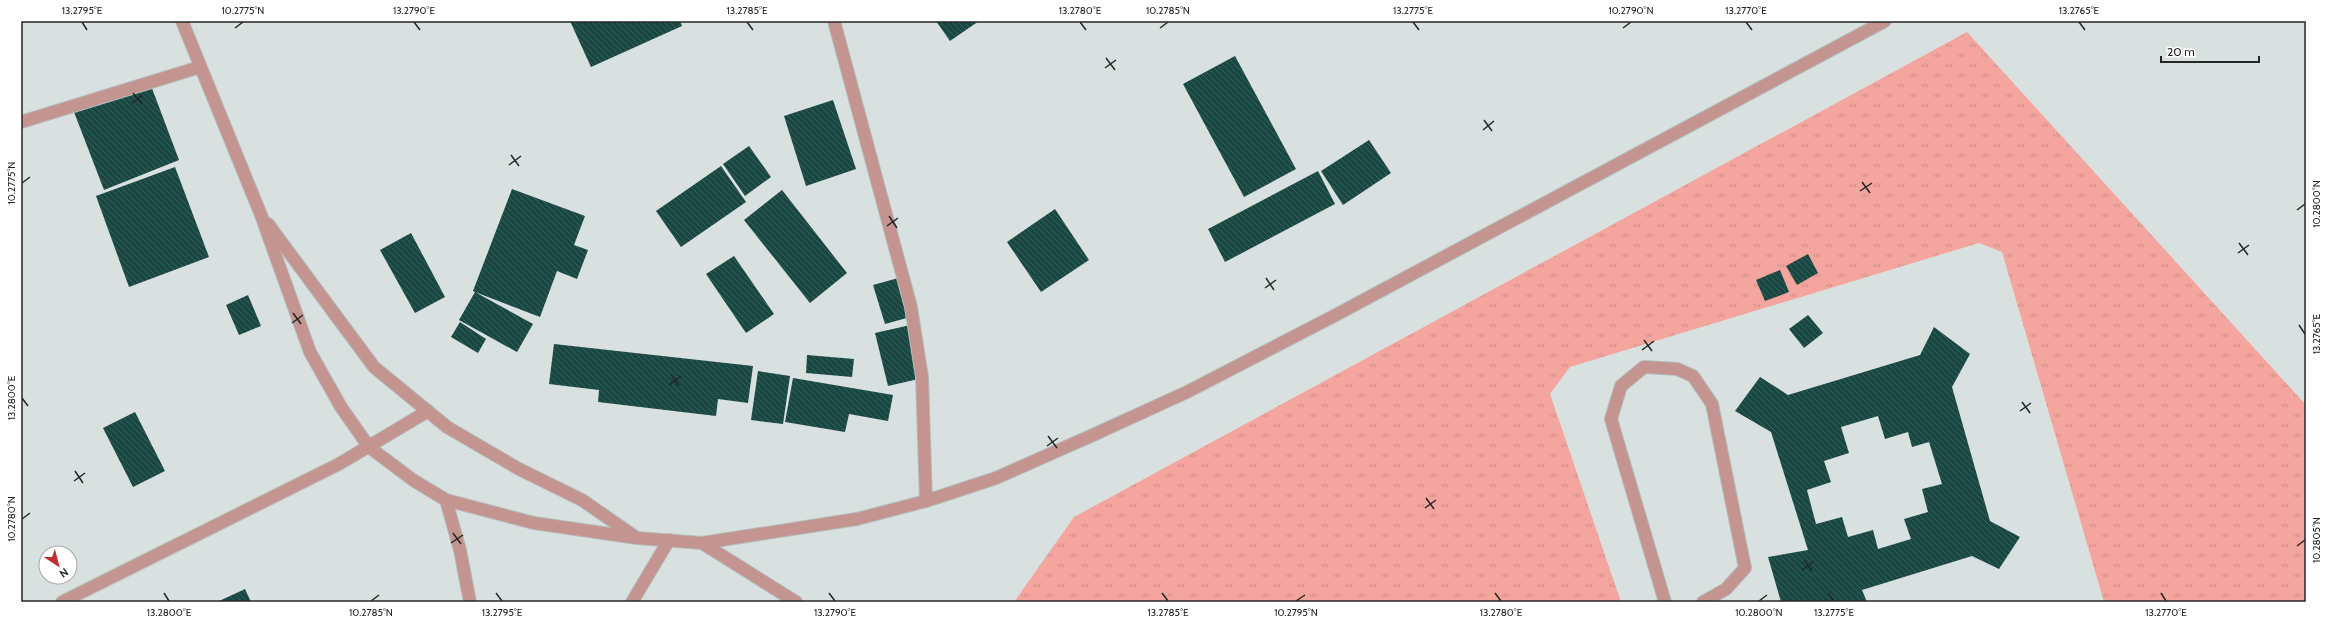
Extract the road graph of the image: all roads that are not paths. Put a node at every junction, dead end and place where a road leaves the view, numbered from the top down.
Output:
1 (182, 21) edge
2 (834, 21) edge
3 (1885, 21) edge
4 (200, 68) junction
5 (21, 122) edge
6 (261, 216) junction
7 (428, 411) junction
8 (369, 447) junction
9 (446, 500) junction
10 (926, 501) junction
11 (637, 538) junction
12 (668, 540) junction
13 (702, 543) junction
14 (62, 602) edge
15 (470, 602) edge
16 (632, 602) edge
17 (796, 602) edge
18 (1665, 602) edge
19 (1703, 602) edge

1 - 4 street
2 - 10 street
3 - 10 street
4 - 5 street
4 - 6 street
6 - 7 street
6 - 8 street
7 - 8 street
7 - 11 street
8 - 9 street
8 - 14 street
9 - 11 street
9 - 15 street
10 - 13 street
11 - 12 street
12 - 13 street
12 - 16 street
13 - 17 street
18 - 19 street

